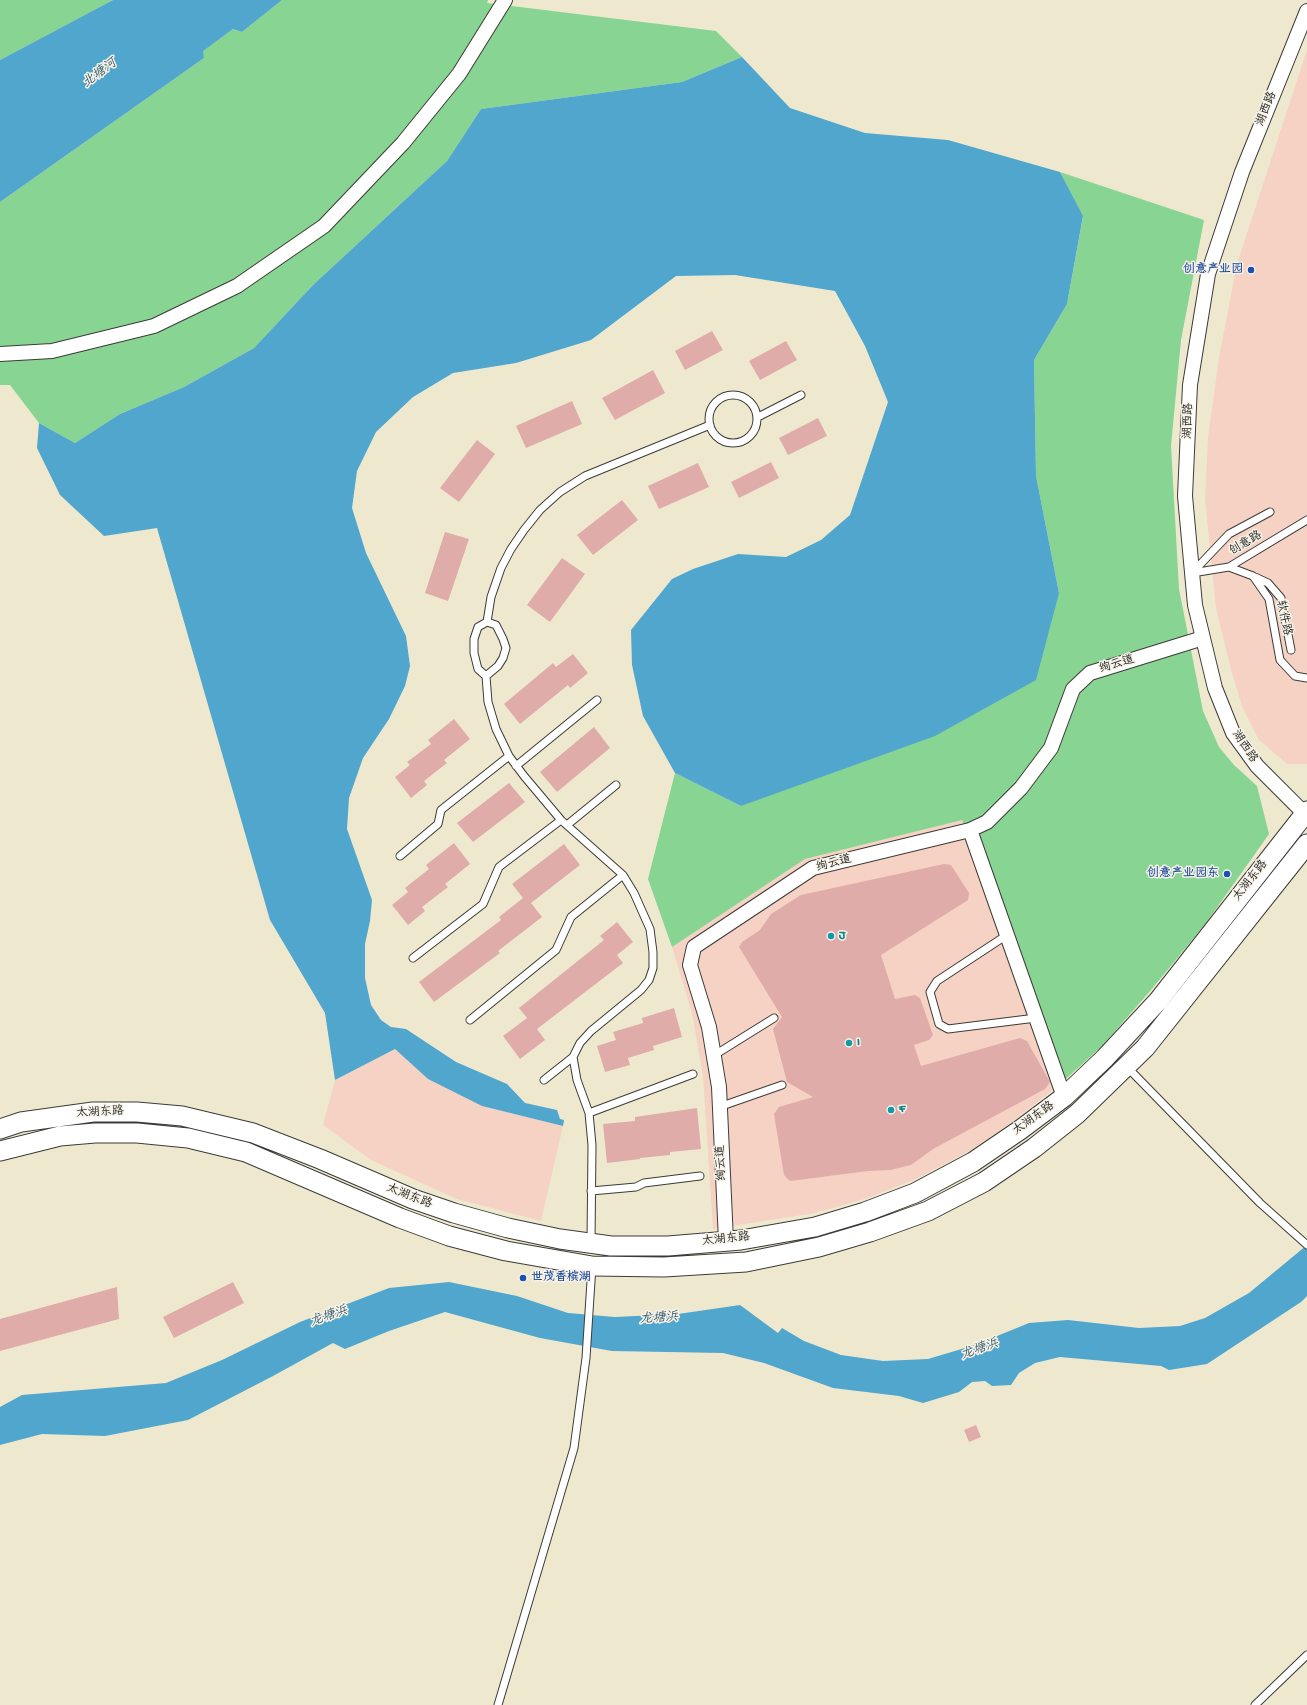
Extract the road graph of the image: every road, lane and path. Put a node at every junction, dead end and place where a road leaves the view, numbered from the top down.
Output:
1 (505, 0) edge
2 (1307, 11) edge
3 (0, 354) edge
4 (800, 395) dead end
5 (758, 417) junction
6 (710, 425) junction
7 (1270, 512) dead end
8 (1307, 520) edge
9 (1230, 567) junction
10 (1192, 573) junction
11 (1253, 576) junction
12 (487, 622) junction
13 (1203, 638) junction
14 (1291, 650) dead end
15 (486, 676) junction
16 (1307, 678) edge
17 (597, 700) dead end
18 (509, 756) junction
19 (516, 766) junction
20 (616, 785) dead end
21 (1306, 813) edge
22 (561, 820) junction
23 (567, 825) junction
24 (970, 830) junction
25 (1307, 844) edge
26 (400, 856) dead end
27 (622, 875) junction
28 (1007, 935) junction
29 (413, 958) dead end
30 (774, 1018) dead end
31 (1036, 1018) junction
32 (470, 1020) dead end
33 (713, 1056) junction
34 (573, 1057) junction
35 (1127, 1067) junction
36 (693, 1074) dead end
37 (544, 1080) dead end
38 (782, 1085) dead end
39 (1064, 1097) junction
40 (720, 1107) junction
41 (589, 1113) junction
42 (0, 1129) edge
43 (0, 1151) edge
44 (700, 1176) dead end
45 (591, 1191) junction
46 (726, 1241) junction
47 (591, 1243) junction
48 (1307, 1245) edge
49 (592, 1266) junction
50 (1307, 1655) edge
51 (498, 1705) edge
52 (1255, 1705) edge

1 - 3 street
2 - 10 street, 湖西路
4 - 5 lane
5 - 6 lane
5 - 6 lane
6 - 12 lane
7 - 10 lane
8 - 9 lane, 创意路
9 - 10 lane, 创意路
9 - 11 lane
10 - 13 street, 湖西路
11 - 14 lane
11 - 16 lane, 软件路
12 - 15 lane
12 - 15 lane
13 - 21 street, 湖西路
13 - 24 street, 绚云道
15 - 18 lane
17 - 19 lane
18 - 19 lane
18 - 26 lane
19 - 22 lane
20 - 23 lane
21 - 39 main road, 太湖东路
22 - 23 lane
22 - 29 lane
23 - 27 lane
24 - 28 street
24 - 33 street, 绚云道
25 - 35 main road, 太湖东路
27 - 32 lane
27 - 34 lane
28 - 31 street
28 - 31 lane
30 - 33 lane
31 - 39 street
33 - 40 street, 绚云道
34 - 37 lane
34 - 41 lane
35 - 48 lane
35 - 49 main road, 太湖东路
36 - 41 lane
38 - 40 lane
39 - 46 main road, 太湖东路
40 - 46 street, 绚云道
41 - 45 lane
42 - 47 main road, 太湖东路
43 - 49 main road, 太湖东路
44 - 45 lane
45 - 47 lane
46 - 47 main road, 太湖东路
49 - 51 lane
50 - 52 lane

